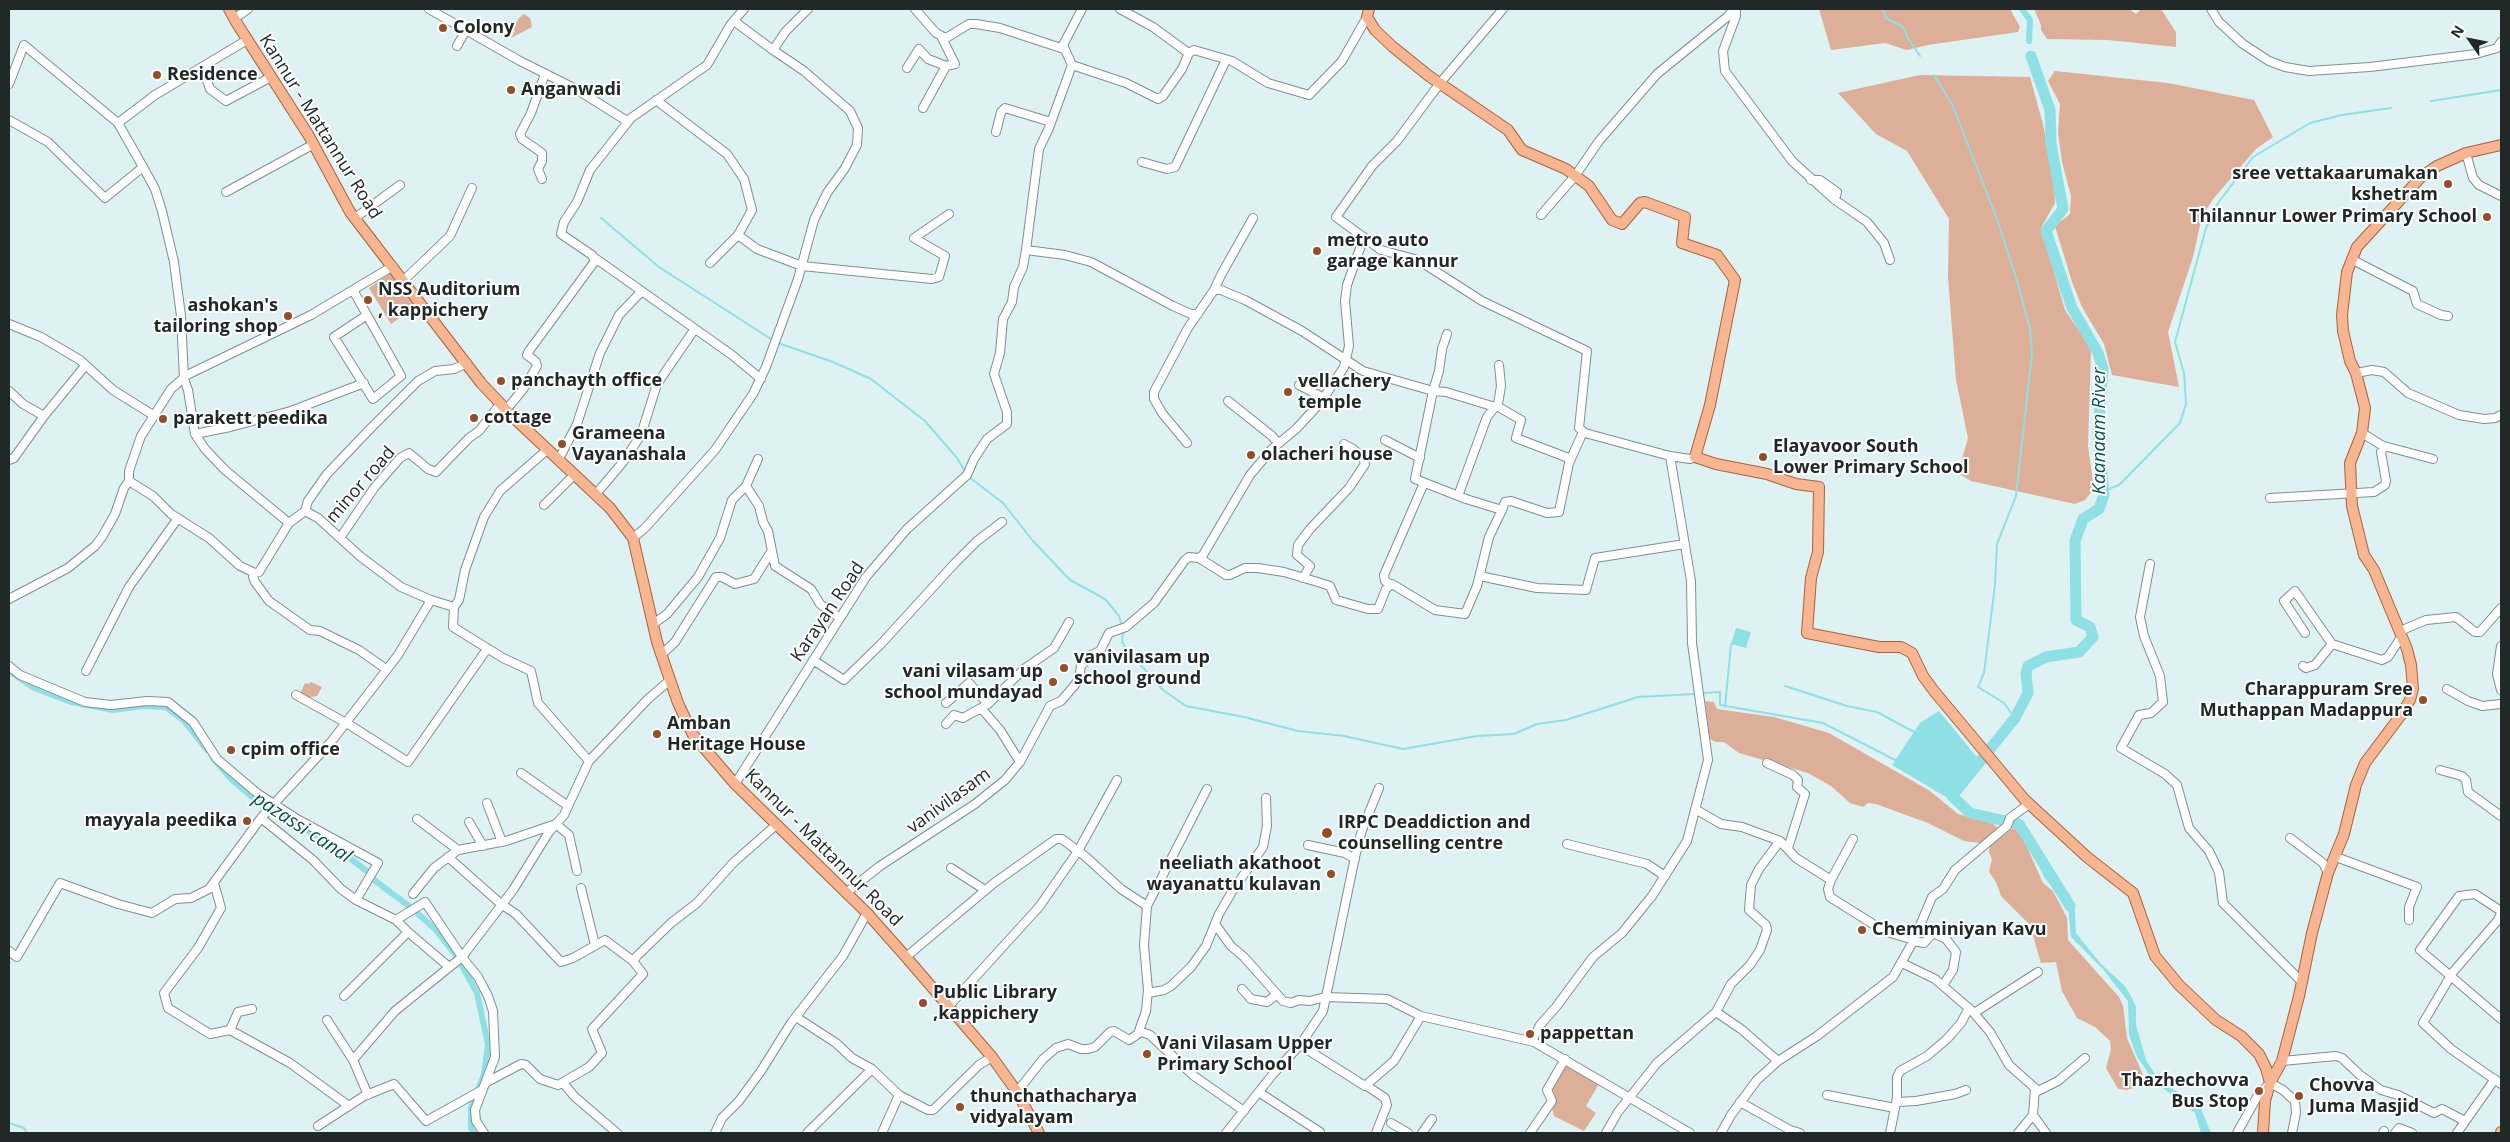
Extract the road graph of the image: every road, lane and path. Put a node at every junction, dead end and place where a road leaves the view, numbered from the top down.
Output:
1 (230, 9) edge
2 (248, 9) edge
3 (429, 9) edge
4 (744, 9) edge
5 (808, 9) edge
6 (915, 9) edge
7 (1082, 9) edge
8 (1120, 9) edge
9 (1503, 9) edge
10 (1735, 9) edge
11 (2211, 9) edge
12 (1368, 13) edge
13 (234, 19) junction
14 (734, 21) junction
15 (466, 30) junction
16 (940, 36) junction
17 (247, 40) junction
18 (2501, 42) edge
19 (457, 46) dead end
20 (1064, 49) junction
21 (773, 50) junction
22 (1187, 52) dead end
23 (1226, 60) junction
24 (1072, 65) junction
25 (946, 66) junction
26 (202, 67) junction
27 (907, 68) dead end
28 (545, 74) junction
29 (272, 78) junction
30 (1440, 82) junction
31 (9, 84) edge
32 (656, 100) junction
33 (923, 108) dead end
34 (9, 120) edge
35 (627, 121) junction
36 (1052, 122) junction
37 (118, 123) junction
38 (996, 132) dead end
39 (314, 144) junction
40 (2501, 145) edge
41 (2466, 153) junction
42 (1142, 162) dead end
43 (143, 168) junction
44 (1575, 176) junction
45 (542, 179) dead end
46 (400, 185) dead end
47 (472, 188) dead end
48 (226, 192) dead end
49 (2501, 196) edge
50 (949, 214) dead end
51 (1541, 215) dead end
52 (355, 218) junction
53 (1253, 218) dead end
54 (738, 235) junction
55 (1364, 237) junction
56 (1028, 251) junction
57 (595, 258) junction
58 (2351, 259) junction
59 (1890, 260) dead end
60 (710, 263) dead end
61 (393, 266) junction
62 (802, 266) junction
63 (404, 280) junction
64 (353, 290) junction
65 (1214, 290) junction
66 (641, 292) junction
67 (1198, 314) junction
68 (367, 315) junction
69 (2448, 316) dead end
70 (9, 324) edge
71 (694, 330) junction
72 (1447, 334) dead end
73 (1347, 359) junction
74 (467, 363) junction
75 (1499, 365) dead end
76 (85, 366) junction
77 (2356, 373) junction
78 (184, 379) junction
79 (760, 379) junction
80 (364, 383) junction
81 (1299, 385) dead end
82 (1432, 391) junction
83 (9, 392) edge
84 (1324, 398) junction
85 (1228, 401) dead end
86 (504, 407) junction
87 (1496, 407) junction
88 (153, 415) junction
89 (2501, 415) edge
90 (44, 416) junction
91 (1583, 432) junction
92 (195, 434) junction
93 (2362, 434) junction
94 (1385, 440) dead end
95 (1187, 443) dead end
96 (1278, 443) junction
97 (1344, 444) dead end
98 (2383, 446) junction
99 (548, 449) junction
100 (1670, 456) junction
101 (1695, 457) junction
102 (1420, 458) junction
103 (559, 459) junction
104 (758, 459) dead end
105 (1571, 459) junction
106 (2433, 459) dead end
107 (9, 460) edge
108 (575, 474) junction
109 (129, 481) junction
110 (1424, 483) junction
111 (746, 486) junction
112 (2351, 492) junction
113 (596, 494) junction
114 (1458, 496) junction
115 (2270, 498) dead end
116 (544, 505) dead end
117 (1502, 510) junction
118 (305, 511) junction
119 (178, 518) junction
120 (1002, 522) dead end
121 (289, 523) junction
122 (340, 538) junction
123 (633, 538) junction
124 (1685, 544) junction
125 (771, 552) junction
126 (1199, 558) junction
127 (2150, 564) dead end
128 (255, 573) junction
129 (1480, 576) junction
130 (1303, 578) junction
131 (1390, 584) junction
132 (9, 599) edge
133 (431, 600) junction
134 (454, 607) junction
135 (2501, 608) edge
136 (840, 618) junction
137 (1070, 622) dead end
138 (652, 624) junction
139 (2305, 633) dead end
140 (2401, 633) junction
141 (2332, 644) junction
142 (2501, 646) edge
143 (487, 648) junction
144 (661, 655) junction
145 (813, 660) junction
146 (9, 666) edge
147 (2303, 666) dead end
148 (386, 669) junction
149 (86, 671) dead end
150 (670, 680) junction
151 (2447, 690) dead end
152 (2501, 690) edge
153 (296, 695) dead end
154 (946, 703) dead end
155 (988, 704) junction
156 (2501, 704) edge
157 (981, 708) junction
158 (345, 722) junction
159 (946, 724) dead end
160 (589, 761) junction
161 (1020, 762) junction
162 (1767, 763) dead end
163 (2440, 770) dead end
164 (521, 773) dead end
165 (1117, 780) dead end
166 (736, 784) junction
167 (1207, 788) dead end
168 (1379, 788) dead end
169 (1266, 798) dead end
170 (487, 803) dead end
171 (2029, 804) junction
172 (274, 805) junction
173 (568, 806) junction
174 (1695, 809) junction
175 (262, 816) junction
176 (2501, 816) edge
177 (416, 820) dead end
178 (469, 822) dead end
179 (556, 824) junction
180 (775, 826) junction
181 (2290, 838) dead end
182 (1853, 840) dead end
183 (1780, 841) junction
184 (502, 842) junction
185 (1567, 844) dead end
186 (1308, 845) dead end
187 (483, 846) junction
188 (1788, 848) junction
189 (458, 850) junction
190 (1078, 851) junction
191 (448, 857) junction
192 (2336, 857) junction
193 (1355, 859) junction
194 (951, 868) dead end
195 (577, 871) dead end
196 (2328, 872) junction
197 (1665, 876) junction
198 (1831, 880) junction
199 (214, 883) junction
200 (581, 888) dead end
201 (985, 890) junction
202 (846, 893) junction
203 (413, 894) dead end
204 (356, 900) junction
205 (500, 904) junction
206 (1146, 906) junction
207 (2501, 912) edge
208 (867, 913) junction
209 (396, 920) junction
210 (2409, 920) dead end
211 (1215, 924) junction
212 (408, 932) junction
213 (1913, 941) junction
214 (595, 946) junction
215 (9, 951) edge
216 (461, 957) junction
217 (906, 957) junction
218 (633, 961) junction
219 (1902, 963) junction
220 (448, 966) junction
221 (2038, 972) dead end
222 (2451, 975) junction
223 (2302, 982) junction
224 (1943, 985) junction
225 (1242, 989) dead end
226 (1148, 993) junction
227 (1276, 995) junction
228 (344, 996) dead end
229 (1326, 997) junction
230 (948, 1007) junction
231 (252, 1009) dead end
232 (1971, 1010) junction
233 (1716, 1012) junction
234 (1422, 1016) junction
235 (796, 1017) junction
236 (2501, 1018) edge
237 (327, 1020) dead end
238 (230, 1030) junction
239 (1139, 1031) junction
240 (1534, 1042) junction
241 (1300, 1045) junction
242 (992, 1057) junction
243 (2085, 1058) dead end
244 (1565, 1059) junction
245 (353, 1060) junction
246 (1778, 1061) junction
247 (2282, 1061) junction
248 (872, 1069) junction
249 (487, 1082) junction
250 (563, 1082) junction
251 (2498, 1082) edge
252 (2270, 1083) junction
253 (1367, 1086) junction
254 (482, 1090) junction
255 (1966, 1090) dead end
256 (1017, 1092) junction
257 (2036, 1092) junction
258 (1260, 1093) junction
259 (368, 1095) junction
260 (899, 1095) junction
261 (1827, 1095) dead end
262 (1629, 1098) junction
263 (1740, 1102) junction
264 (1896, 1105) junction
265 (349, 1106) junction
266 (1244, 1111) junction
267 (2033, 1115) junction
268 (1432, 1119) dead end
269 (2465, 1121) junction
270 (1391, 1123) dead end
271 (318, 1126) dead end
272 (1320, 1132) edge
273 (484, 1133) edge
274 (617, 1133) edge
275 (715, 1133) edge
276 (807, 1133) edge
277 (882, 1133) edge
278 (1039, 1133) edge
279 (1226, 1133) edge
280 (1376, 1133) edge
281 (1408, 1133) edge
282 (1422, 1133) edge
283 (1530, 1133) edge
284 (1606, 1133) edge
285 (1690, 1133) edge
286 (1721, 1133) edge
287 (1800, 1133) edge
288 (1890, 1133) edge
289 (2018, 1133) edge
290 (2046, 1133) edge
291 (2237, 1133) edge
292 (2264, 1133) edge
293 (2292, 1133) edge
294 (2395, 1133) edge
295 (2412, 1133) edge
296 (2457, 1133) edge

1 - 13 main road, Kannur - Mattannur Road
2 - 13 street
3 - 15 street
4 - 14 street
5 - 21 street
6 - 16 street
7 - 20 street
8 - 22 street
9 - 30 street
10 - 44 street
10 - 59 street
11 - 18 street
12 - 23 street
12 - 30 main road
13 - 17 main road, Kannur - Mattannur Road
14 - 21 street
14 - 32 street
15 - 19 street
15 - 28 street
16 - 20 street
16 - 25 street
17 - 26 street
17 - 29 main road, Kannur - Mattannur Road
20 - 24 street
21 - 62 street
23 - 24 street
23 - 42 street
24 - 36 street
25 - 27 street
25 - 33 street
26 - 29 street
26 - 37 street
28 - 35 street
28 - 45 street
29 - 39 main road, Kannur - Mattannur Road
30 - 44 main road
30 - 55 street
31 - 37 street
32 - 35 street
32 - 54 street
34 - 43 street
35 - 57 street
36 - 38 street
36 - 56 street
37 - 43 street
39 - 48 street
39 - 52 main road, Kannur - Mattannur Road
40 - 41 main road
41 - 49 street
41 - 58 main road
43 - 78 street
44 - 51 street
44 - 101 main road
46 - 52 street
47 - 63 street
50 - 62 street
52 - 61 main road, Kannur - Mattannur Road
53 - 65 street
54 - 60 street
54 - 62 street
55 - 73 street
55 - 91 street
56 - 67 street
56 - 136 street, Karayan Road
57 - 66 street
57 - 86 street
58 - 69 street
58 - 77 main road
61 - 63 main road, Kannur - Mattannur Road
61 - 64 street
62 - 79 street
63 - 74 main road, Kannur - Mattannur Road
64 - 68 street
64 - 78 street
65 - 67 street
65 - 73 street
66 - 71 street
66 - 103 street
67 - 95 street
68 - 80 street
68 - 80 street
70 - 76 street
71 - 79 street
71 - 113 street
72 - 82 street
73 - 82 street
73 - 84 street
74 - 86 main road, Kannur - Mattannur Road
74 - 118 street
75 - 87 street
76 - 88 street
76 - 90 street
77 - 89 street
77 - 93 main road
78 - 88 street
78 - 92 street
79 - 123 street
80 - 92 street
81 - 84 street
82 - 87 street
82 - 102 street
83 - 90 street
84 - 96 street
85 - 96 street
86 - 99 main road, Kannur - Mattannur Road
86 - 122 street, minor road
87 - 105 street
87 - 114 street
88 - 109 street
90 - 107 street
91 - 100 street
91 - 105 street
92 - 121 street
93 - 98 street
93 - 112 main road
94 - 102 street
96 - 126 street
97 - 130 street
98 - 106 street
98 - 112 street
99 - 103 main road, Kannur - Mattannur Road
99 - 134 street
100 - 101 street
100 - 124 street
101 - 171 main road
102 - 110 street
103 - 108 main road, Kannur - Mattannur Road
104 - 111 street
105 - 117 street
108 - 113 main road, Kannur - Mattannur Road
108 - 116 street
109 - 119 street
109 - 132 street
110 - 114 street
110 - 131 street
111 - 125 street
111 - 138 street
112 - 115 street
112 - 140 main road
113 - 123 main road, Kannur - Mattannur Road
114 - 117 street
117 - 129 street
118 - 121 street
118 - 122 street, minor road
119 - 128 street
119 - 149 street
120 - 145 street
121 - 128 street
122 - 133 street
123 - 138 main road, Kannur - Mattannur Road
124 - 129 street
124 - 174 street
125 - 136 street
125 - 144 street
126 - 130 street
126 - 161 street, vanivilasam
127 - 223 street
128 - 148 street
129 - 131 street
130 - 131 street
133 - 134 street
133 - 148 street
134 - 143 street
135 - 140 street
136 - 145 street, Karayan Road
137 - 155 street
138 - 144 main road, Kannur - Mattannur Road
139 - 141 street
140 - 141 street
140 - 192 main road
141 - 147 street
142 - 152 street
143 - 158 street
143 - 160 street
144 - 150 main road, Kannur - Mattannur Road
145 - 166 street, Karayan Road
146 - 172 street
148 - 158 street
150 - 160 street
150 - 166 main road, Kannur - Mattannur Road
151 - 156 street
153 - 158 street
154 - 155 street
155 - 157 street
157 - 159 street
157 - 161 street
158 - 172 street
160 - 173 street
161 - 202 street, vanivilasam
162 - 188 street
163 - 176 street
164 - 173 street
165 - 190 street
166 - 180 main road, Kannur - Mattannur Road
167 - 206 street
168 - 193 street
169 - 211 street
170 - 184 street
171 - 213 street
171 - 252 main road
172 - 175 street
172 - 204 street
173 - 179 street
174 - 183 street
174 - 197 street
175 - 199 street
175 - 204 street
177 - 189 street
178 - 187 street
179 - 184 street
179 - 195 street
179 - 205 street
180 - 202 main road, Kannur - Mattannur Road
180 - 218 street
181 - 196 street
182 - 198 street
183 - 188 street
183 - 233 street
184 - 187 street
185 - 197 street
186 - 193 street
187 - 189 street
188 - 198 street
189 - 191 street
190 - 201 street
190 - 206 street
190 - 230 street
191 - 203 street
191 - 205 street
192 - 196 main road
192 - 210 street
193 - 229 street
194 - 201 street
196 - 223 main road
197 - 240 street
198 - 213 street
199 - 215 street
199 - 238 street
200 - 214 street
201 - 217 street
202 - 208 main road, Kannur - Mattannur Road
204 - 209 street
205 - 214 street
205 - 216 street
206 - 226 street
207 - 222 street
207 - 222 street
208 - 217 main road, Kannur - Mattannur Road
208 - 235 street
209 - 212 street
209 - 216 street
211 - 226 street
211 - 227 street
212 - 220 street
212 - 228 street
213 - 219 street
213 - 224 street
214 - 218 street
216 - 220 street
216 - 249 street
217 - 230 main road, Kannur - Mattannur Road
218 - 250 street
219 - 224 street
219 - 246 street
220 - 245 street
221 - 232 street
222 - 236 street
222 - 251 street
223 - 247 main road
224 - 232 street
225 - 227 street
226 - 239 street
227 - 229 street
229 - 234 street
229 - 241 street
230 - 242 main road, Kannur - Mattannur Road
231 - 238 street
232 - 257 street
232 - 264 street
233 - 246 street
233 - 262 street
234 - 240 street
234 - 253 street
235 - 248 street
235 - 275 street
237 - 245 street
238 - 265 street
239 - 256 street
239 - 266 street
240 - 244 street
241 - 253 street
241 - 258 street
242 - 256 main road, Kannur - Mattannur Road
242 - 260 street
243 - 257 street
244 - 262 street
244 - 283 street
245 - 259 street
246 - 263 street
247 - 252 main road
247 - 269 street
248 - 260 street
248 - 276 street
249 - 250 street
249 - 254 street
250 - 274 street
251 - 269 street
252 - 291 street
252 - 292 main road
252 - 293 street
253 - 280 street
254 - 259 street
254 - 273 street
255 - 264 street
256 - 278 main road, Kannur - Mattannur Road
257 - 267 street
258 - 266 street
258 - 272 street
259 - 265 street
260 - 277 street
261 - 264 street
262 - 284 street
262 - 285 street
263 - 286 street
263 - 287 street
264 - 288 street
265 - 271 street
266 - 279 street
267 - 289 street
267 - 290 street
268 - 282 street
269 - 296 street
270 - 281 street
294 - 295 street

